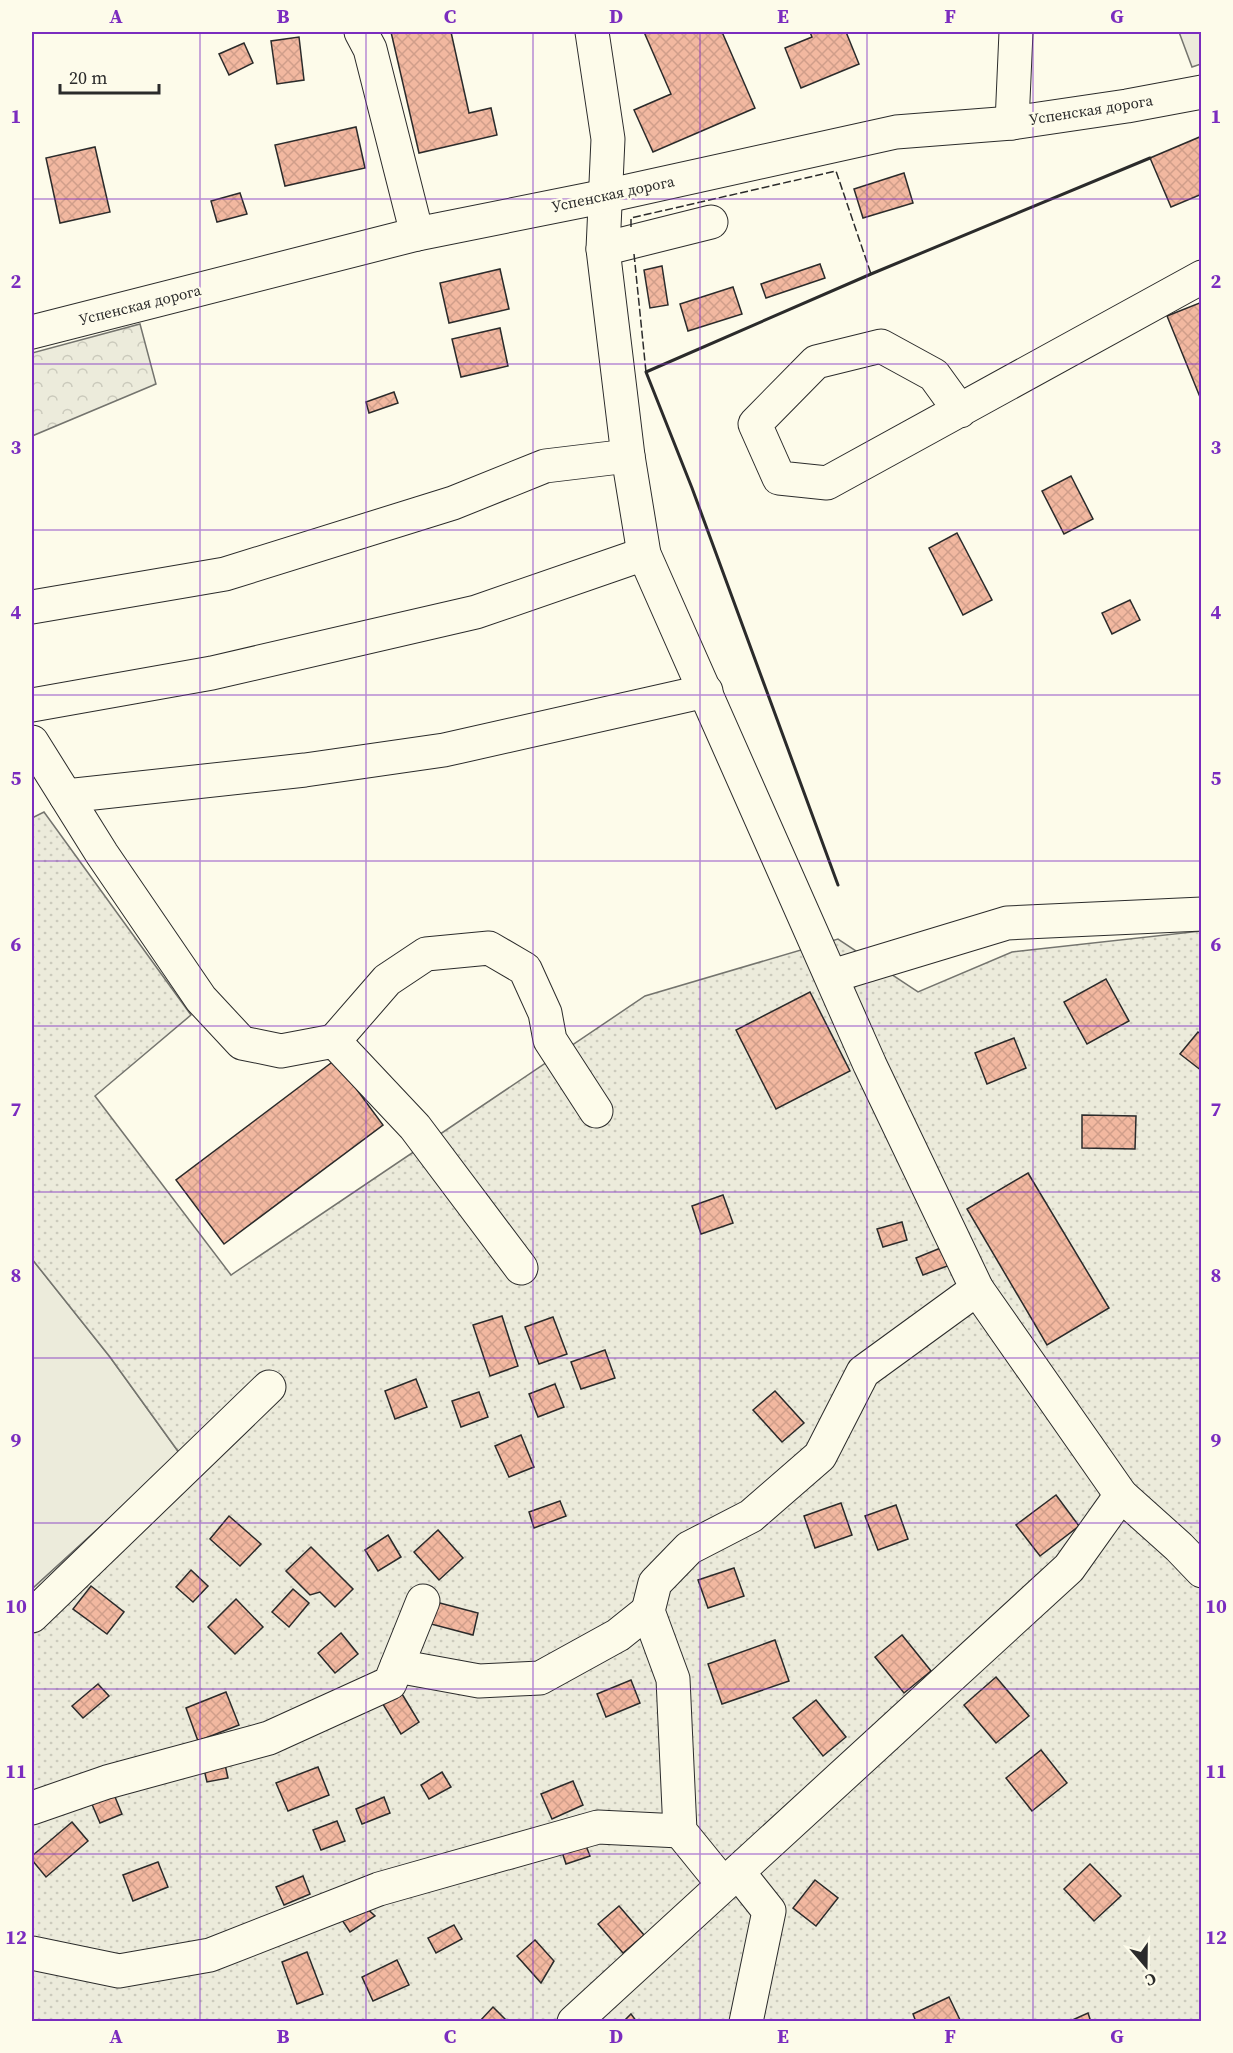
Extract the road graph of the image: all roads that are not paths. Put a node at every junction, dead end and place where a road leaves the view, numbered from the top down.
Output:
1 (361, 32) edge
2 (592, 32) edge
3 (1016, 32) edge
4 (1202, 92) edge
5 (1012, 123) junction
6 (606, 196) junction
7 (711, 222) dead end
8 (417, 234) junction
9 (603, 249) junction
10 (1202, 277) edge
11 (32, 332) edge
12 (960, 411) junction
13 (628, 456) junction
14 (645, 554) junction
15 (32, 607) edge
16 (706, 691) junction
17 (32, 705) edge
18 (32, 742) edge
19 (66, 796) junction
20 (1202, 914) edge
21 (832, 976) junction
22 (334, 1041) junction
23 (596, 1111) dead end
24 (522, 1268) dead end
25 (977, 1289) junction
26 (269, 1387) dead end
27 (1122, 1495) junction
28 (1202, 1571) edge
29 (423, 1601) dead end
30 (648, 1611) junction
31 (32, 1616) edge
32 (397, 1666) junction
33 (32, 1808) edge
34 (680, 1831) junction
35 (731, 1878) junction
36 (32, 1953) edge
37 (574, 2022) edge
38 (746, 2022) edge

1 - 8 street
2 - 6 street
3 - 5 street
4 - 5 street, Успенская дорога
5 - 6 street, Успенская дорога
6 - 8 street, Успенская дорога
6 - 9 street
7 - 9 street
8 - 11 street, Успенская дорога
9 - 13 street
10 - 12 street
12 - 12 street
13 - 14 street
13 - 15 street
14 - 16 street
14 - 17 street
16 - 19 street
16 - 21 street
18 - 19 street
19 - 22 street
20 - 21 street
21 - 25 street
22 - 23 street
22 - 24 street
25 - 27 street
25 - 30 street
26 - 31 street
27 - 28 street
27 - 35 street
29 - 32 street
30 - 32 street
30 - 34 street
32 - 33 street
34 - 35 street
34 - 36 street
35 - 37 street
35 - 38 street

